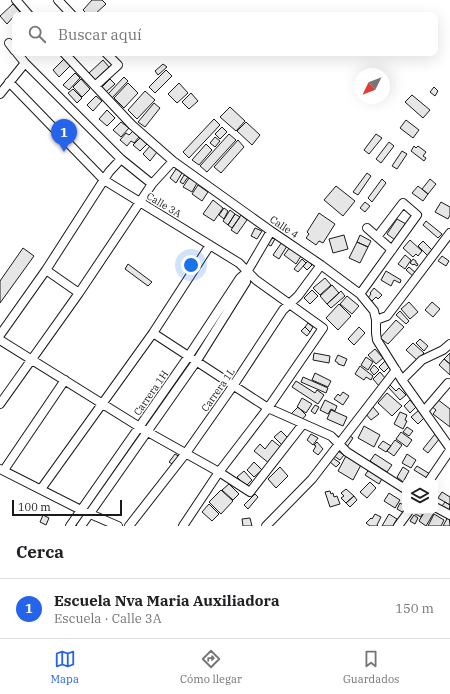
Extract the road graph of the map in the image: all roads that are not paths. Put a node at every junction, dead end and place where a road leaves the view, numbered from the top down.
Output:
1 (16, 0) edge
2 (58, 0) edge
3 (26, 12) edge
4 (69, 12) edge
5 (9, 43) dead end
6 (12, 47) edge
7 (19, 56) edge
8 (67, 56) edge
9 (109, 56) edge
10 (25, 63) junction
11 (9, 82) junction
12 (95, 86) junction
13 (0, 94) edge
14 (120, 158) junction
15 (173, 161) junction
16 (104, 180) junction
17 (152, 184) junction
18 (140, 203) junction
19 (367, 228) dead end
20 (271, 231) junction
21 (450, 233) edge
22 (377, 237) junction
23 (210, 245) junction
24 (392, 250) junction
25 (321, 264) junction
26 (46, 270) junction
27 (247, 272) junction
28 (79, 293) junction
29 (360, 294) junction
30 (290, 303) junction
31 (376, 320) junction
32 (153, 333) junction
33 (0, 336) edge
34 (0, 340) edge
35 (450, 344) edge
36 (188, 357) junction
37 (33, 360) junction
38 (196, 362) junction
39 (396, 370) junction
40 (65, 380) junction
41 (402, 380) junction
42 (448, 383) dead end
43 (234, 386) junction
44 (103, 403) junction
45 (0, 404) edge
46 (268, 408) junction
47 (424, 411) junction
48 (303, 424) junction
49 (143, 429) junction
50 (339, 443) junction
51 (450, 449) edge
52 (186, 453) junction
53 (2, 469) edge
54 (219, 472) junction
55 (431, 478) edge
56 (402, 487) edge
57 (41, 489) junction
58 (438, 509) edge
59 (81, 510) junction
60 (90, 514) junction
61 (407, 514) edge
62 (450, 515) edge
63 (70, 526) edge
64 (81, 526) edge
65 (118, 526) edge
66 (130, 526) edge
67 (183, 526) edge
68 (266, 526) edge
69 (398, 526) edge

1 - 3 street
2 - 4 street
5 - 6 street
7 - 10 street
8 - 12 street, Calle 4
9 - 12 street
10 - 11 street
10 - 14 street
11 - 13 street
11 - 16 street, Calle 3A
12 - 15 street, Calle 4
14 - 16 street
14 - 17 street
15 - 17 street
15 - 20 street, Calle 4
16 - 18 street, Calle 3A
16 - 26 street
17 - 18 street
18 - 23 street, Calle 3A
18 - 28 street
19 - 22 street
20 - 25 street, Calle 4
20 - 27 street, Carrera 1H
21 - 31 street
22 - 24 street
22 - 24 street
23 - 27 street, Calle 3A
23 - 32 street
24 - 29 street
25 - 29 street, Calle 4
25 - 30 street, Carrera 1L
26 - 28 street
26 - 33 street
27 - 30 street, Calle 3A
27 - 36 street, Carrera 1H
27 - 38 street, Carrera 1H
28 - 37 street
29 - 31 street, Calle 4
30 - 43 street, Carrera 1L
30 - 46 street, Calle 3A
31 - 39 street, Calle 4
32 - 36 street
32 - 44 street
34 - 37 street
35 - 41 street
36 - 38 street
36 - 49 street, Carrera 1H
37 - 40 street
37 - 45 street
38 - 43 street
38 - 49 street, Carrera 1H
39 - 41 street, Calle 4
39 - 50 street
40 - 44 street
40 - 53 street
41 - 47 street, Calle 4
42 - 47 street
43 - 46 street
43 - 52 street, Carrera 1L
44 - 49 street
44 - 57 street
46 - 48 street
46 - 54 street
47 - 51 street, Calle 4
48 - 50 street
48 - 54 street
49 - 52 street
49 - 59 street, Carrera 1H
49 - 60 street, Carrera 1H
50 - 56 street
50 - 68 street
51 - 55 street
52 - 54 street
52 - 66 street, Carrera 1L
53 - 57 street
54 - 67 street
57 - 59 street
58 - 62 street
59 - 60 street
59 - 63 street, Carrera 1H
60 - 64 street, Carrera 1H
60 - 65 street
61 - 69 street

